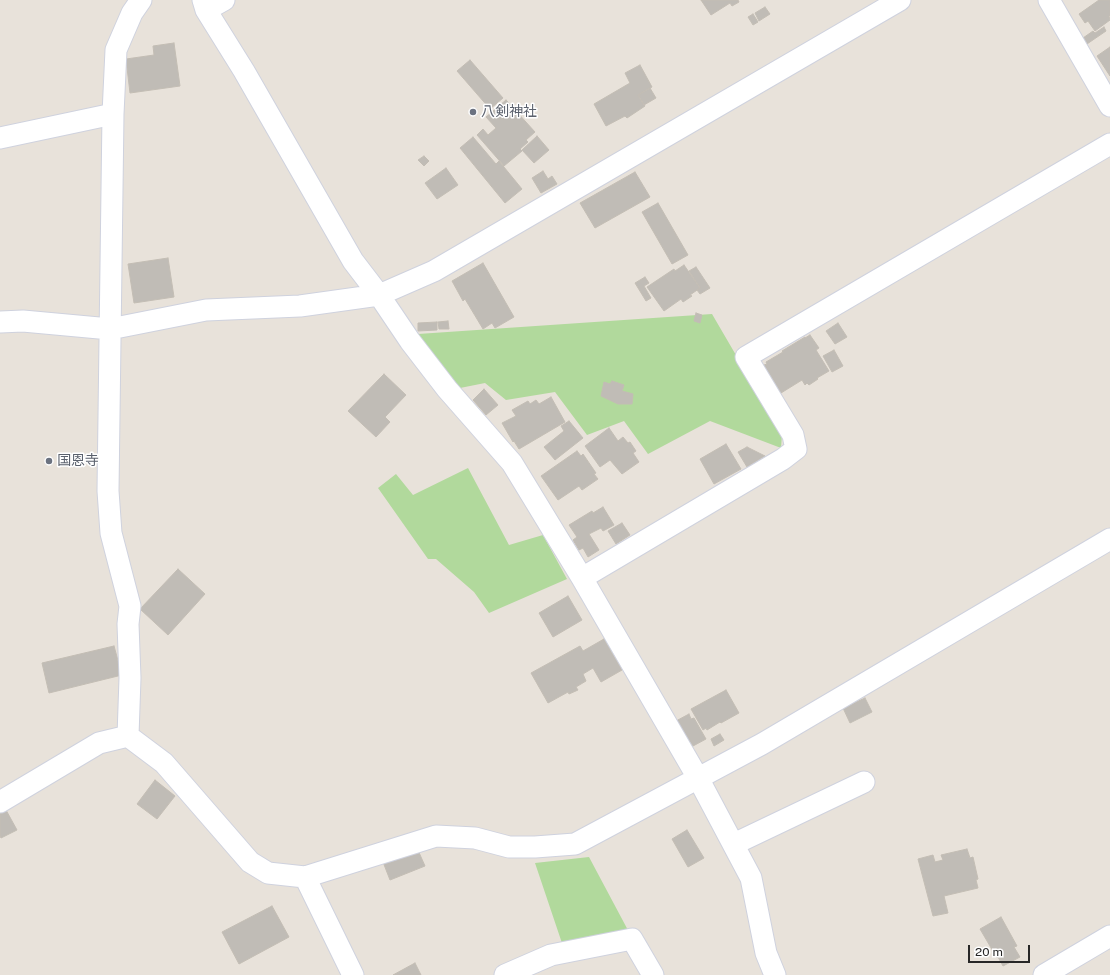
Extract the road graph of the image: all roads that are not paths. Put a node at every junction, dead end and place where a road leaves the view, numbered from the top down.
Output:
1 (142, 0) edge
2 (900, 0) edge
3 (1049, 0) edge
4 (211, 3) edge
5 (1110, 106) edge
6 (113, 114) junction
7 (0, 138) edge
8 (1110, 144) edge
9 (379, 295) junction
10 (0, 322) edge
11 (110, 329) junction
12 (1110, 539) edge
13 (582, 578) junction
14 (128, 736) junction
15 (698, 778) junction
16 (864, 782) dead end
17 (0, 802) edge
18 (734, 844) junction
19 (304, 877) junction
20 (1110, 936) edge
21 (353, 975) edge
22 (505, 975) edge
23 (653, 975) edge
24 (775, 975) edge
25 (1044, 975) edge

1 - 6 street
2 - 9 street
3 - 5 street
4 - 9 street
6 - 7 street
6 - 11 street
8 - 13 street
9 - 11 street
9 - 13 street
10 - 11 street
11 - 14 street
12 - 15 street
13 - 15 street
14 - 17 street
14 - 19 street
15 - 18 street
15 - 19 street
16 - 18 street
18 - 24 street
19 - 21 street
20 - 25 street
22 - 23 street

